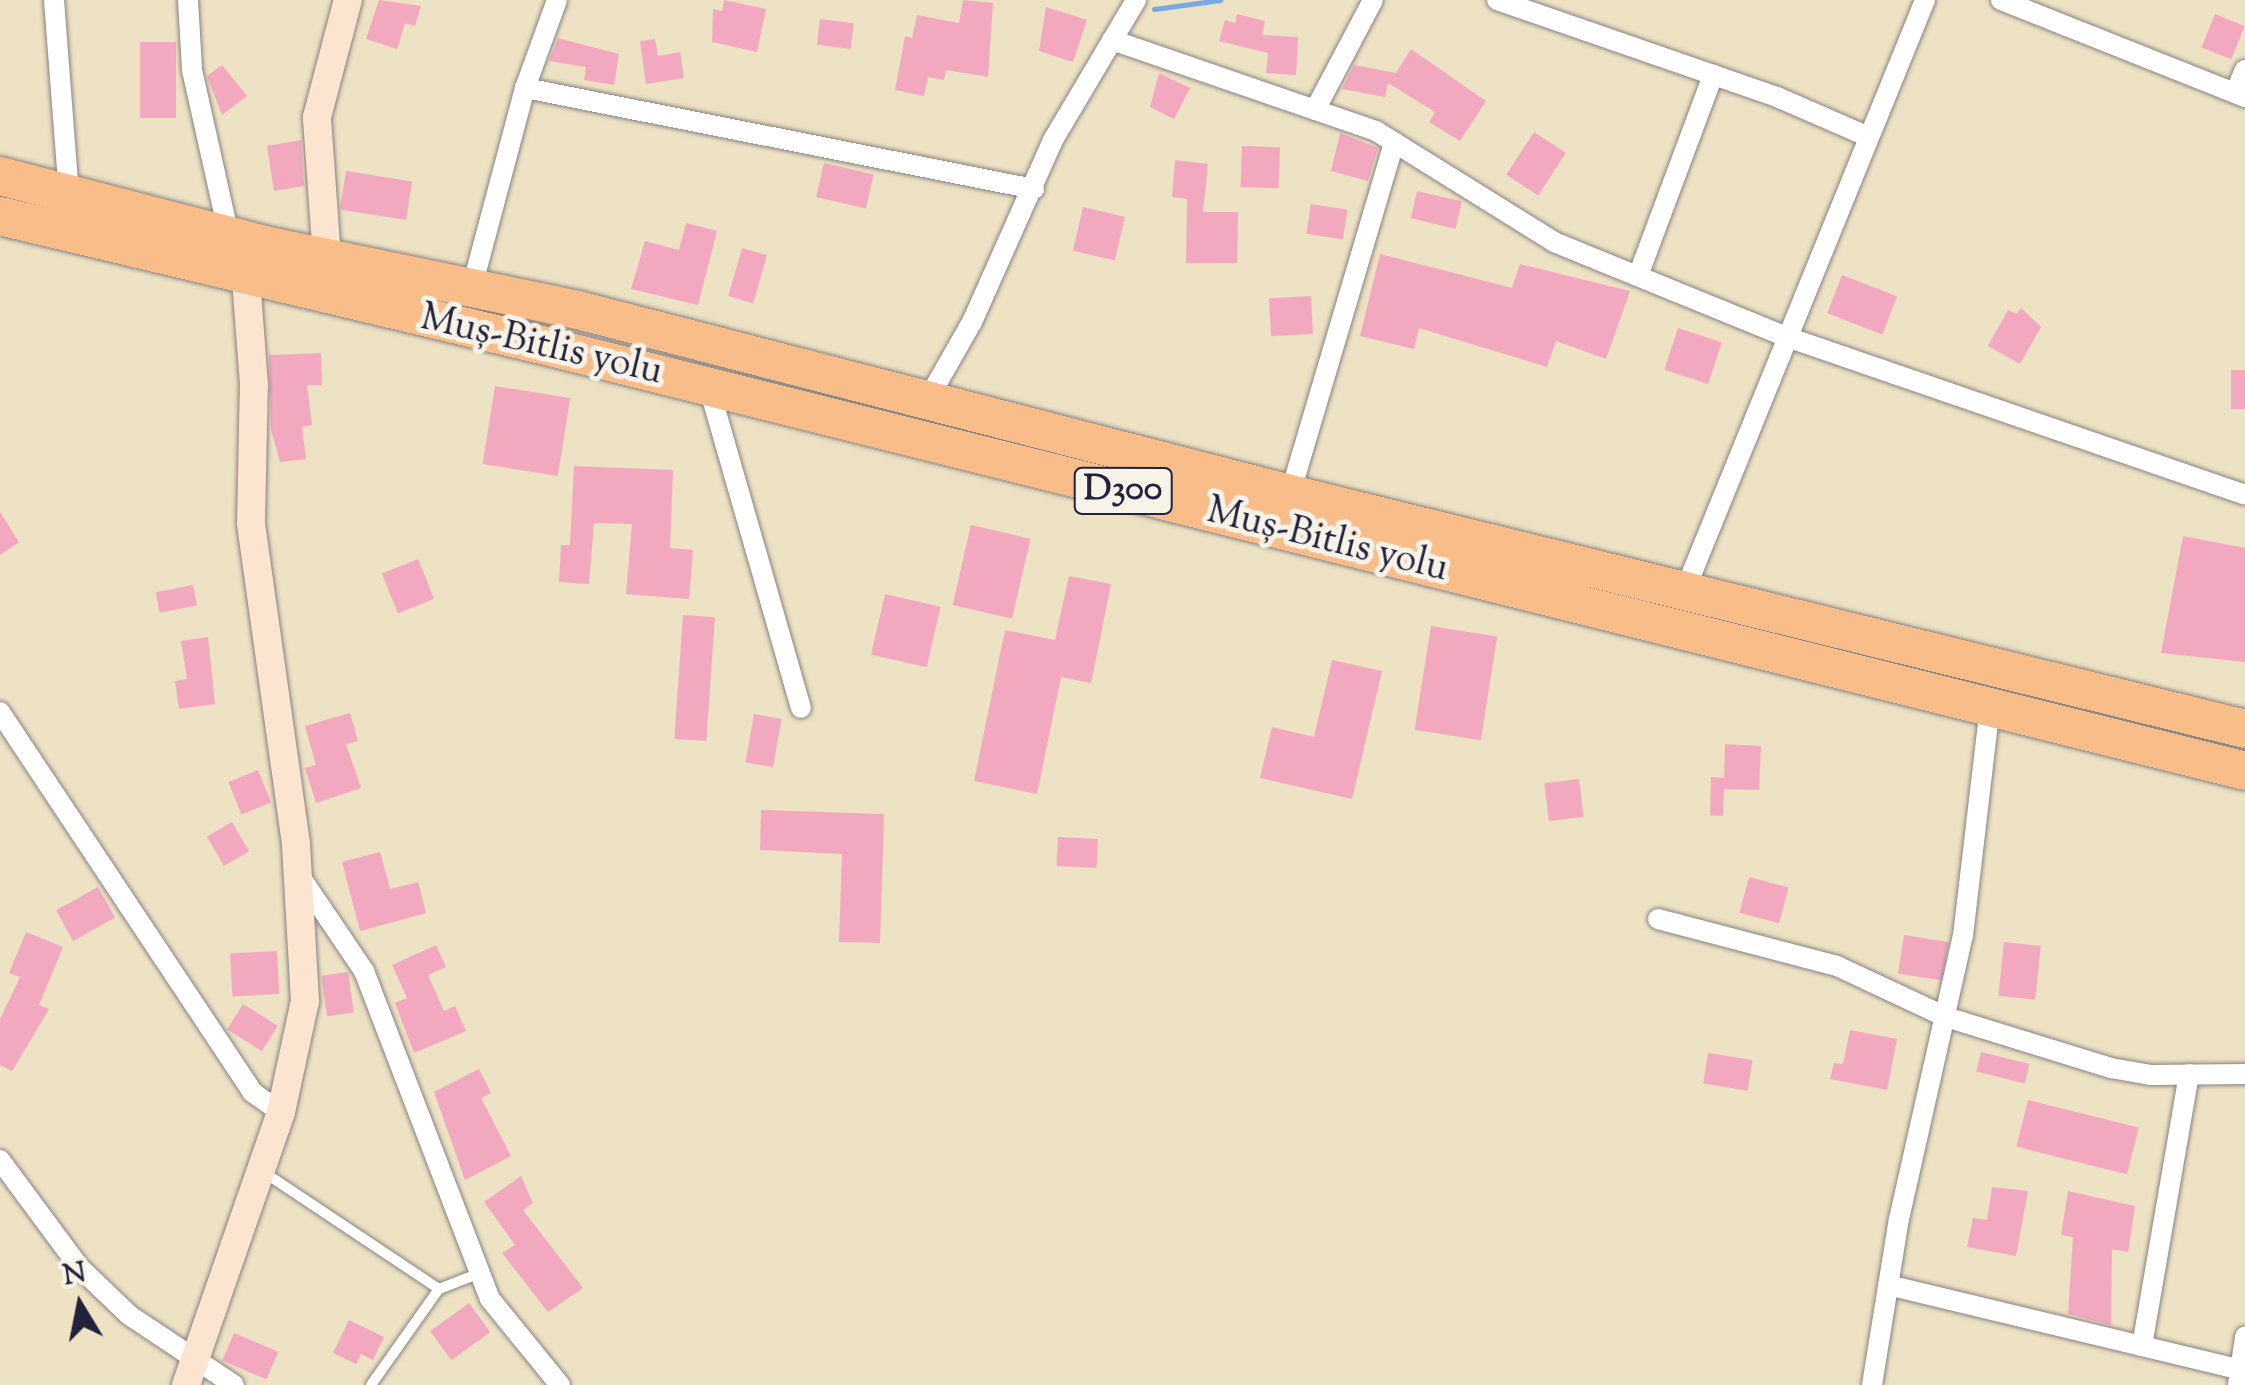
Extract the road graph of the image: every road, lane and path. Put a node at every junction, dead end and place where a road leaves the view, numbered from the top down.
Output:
1 (54, 0) edge
2 (188, 0) edge
3 (348, 0) edge
4 (556, 0) edge
5 (1136, 0) edge
6 (1373, 0) edge
7 (1497, 0) edge
8 (1925, 0) edge
9 (2001, 0) edge
10 (1112, 40) junction
11 (2245, 70) edge
12 (1713, 75) junction
13 (525, 88) junction
14 (2240, 95) edge
15 (1315, 110) junction
16 (1869, 137) junction
17 (1394, 142) junction
18 (0, 176) edge
19 (1034, 188) junction
20 (69, 194) junction
21 (0, 216) edge
22 (246, 240) junction
23 (326, 256) junction
24 (1638, 276) junction
25 (246, 278) junction
26 (472, 287) junction
27 (331, 299) junction
28 (1787, 337) junction
29 (703, 342) junction
30 (708, 386) junction
31 (928, 399) junction
32 (1290, 494) junction
33 (2245, 495) edge
34 (1686, 590) junction
35 (1990, 707) junction
36 (801, 708) dead end
37 (0, 712) edge
38 (2245, 730) edge
39 (2245, 771) edge
40 (298, 873) junction
41 (1658, 919) dead end
42 (1946, 1017) junction
43 (2189, 1074) junction
44 (2245, 1074) edge
45 (281, 1112) junction
46 (0, 1160) edge
47 (262, 1171) junction
48 (480, 1273) junction
49 (1888, 1285) junction
50 (439, 1289) junction
51 (2245, 1337) edge
52 (2142, 1346) junction
53 (197, 1356) junction
54 (2241, 1375) edge
55 (186, 1385) edge
56 (234, 1385) edge
57 (370, 1385) edge
58 (560, 1385) edge
59 (1872, 1385) edge

1 - 20 street
2 - 22 street
3 - 23 street
4 - 13 street
5 - 10 street
6 - 15 street
7 - 12 street
8 - 16 street
9 - 14 street
10 - 15 street
10 - 19 street
11 - 14 street
12 - 16 street
12 - 24 street
13 - 19 street
13 - 26 street
15 - 17 street
16 - 28 street
17 - 24 street
17 - 32 street
18 - 20 highway, Muş-Bitlis yolu / D300
19 - 31 street
20 - 22 highway, Muş-Bitlis yolu / D300
21 - 25 highway, Muş-Bitlis yolu / D300
22 - 23 highway, Muş-Bitlis yolu / D300
22 - 25 street
23 - 26 highway, Muş-Bitlis yolu / D300
23 - 27 street
24 - 28 street
25 - 27 highway, Muş-Bitlis yolu / D300
25 - 40 street
26 - 29 highway, Muş-Bitlis yolu / D300
27 - 30 highway, Muş-Bitlis yolu / D300
28 - 33 street
28 - 34 street
29 - 30 street
29 - 31 highway, Muş-Bitlis yolu / D300
30 - 35 highway, Muş-Bitlis yolu / D300
30 - 36 street
31 - 32 highway, Muş-Bitlis yolu / D300
32 - 34 highway, Muş-Bitlis yolu / D300
34 - 38 highway, Muş-Bitlis yolu / D300
35 - 39 highway, Muş-Bitlis yolu / D300
35 - 42 street
37 - 45 street
40 - 45 street
40 - 48 street
41 - 42 street
42 - 43 street
42 - 49 street
43 - 44 street
43 - 52 street
45 - 47 street
46 - 53 street
47 - 50 lane
47 - 53 street
48 - 50 lane
48 - 58 street
49 - 52 street
49 - 59 street
50 - 57 lane
51 - 54 street
52 - 54 street
53 - 55 street
53 - 56 street

